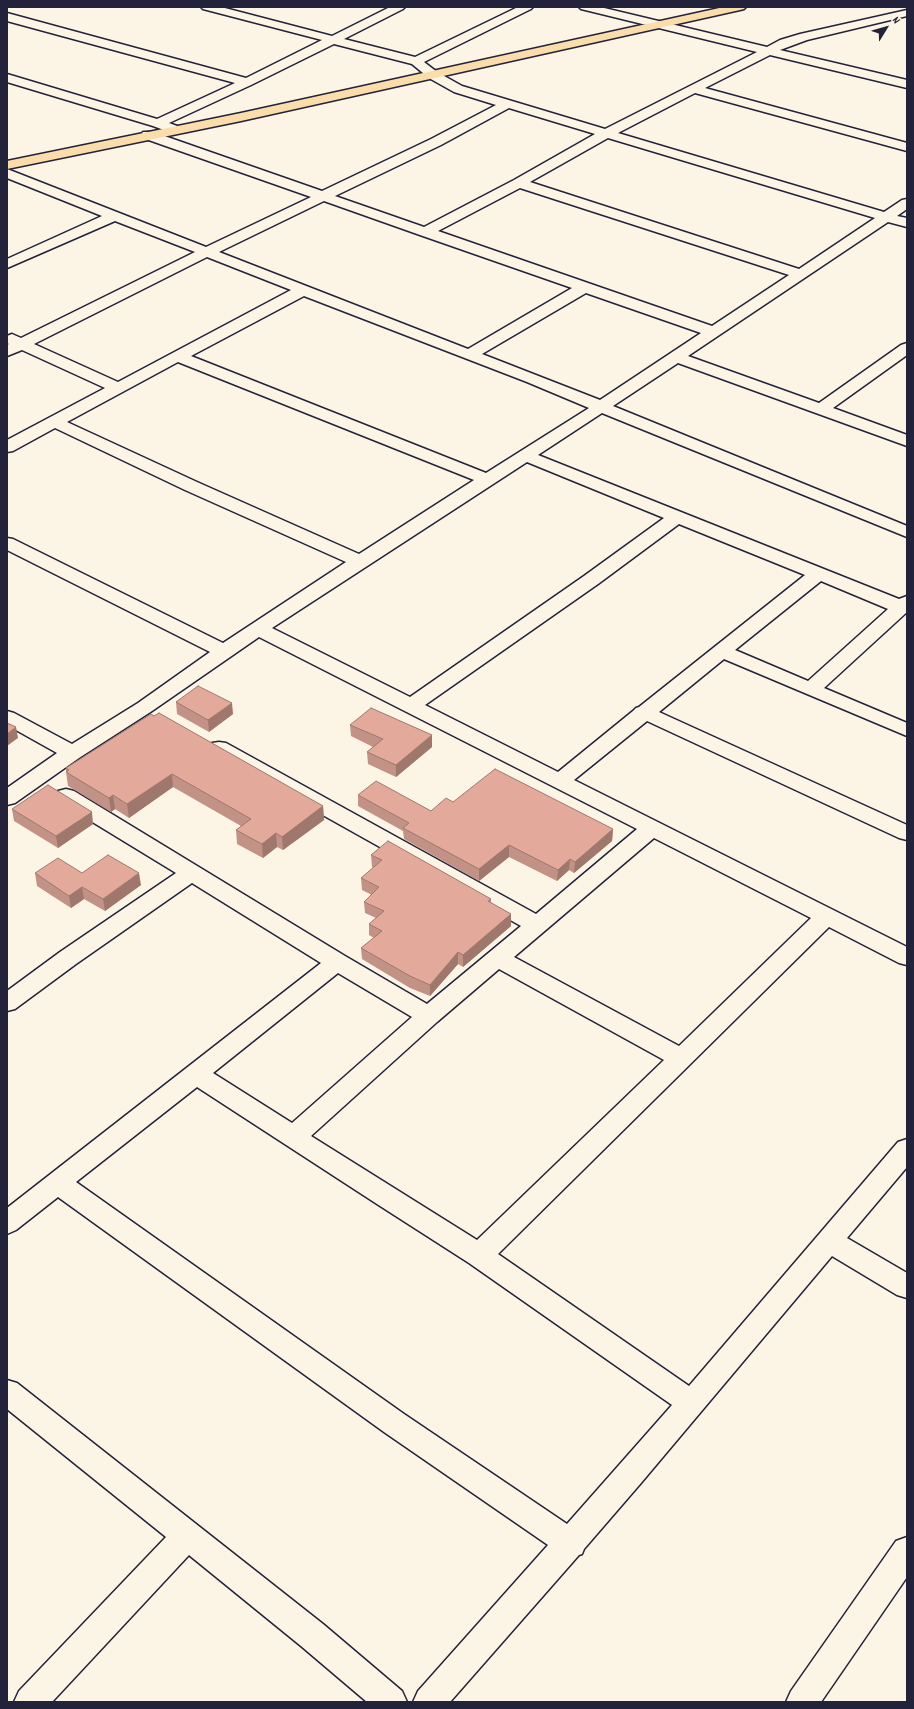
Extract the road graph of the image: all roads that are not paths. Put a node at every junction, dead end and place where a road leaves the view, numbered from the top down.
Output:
1 (207, 7) edge
2 (400, 7) edge
3 (527, 7) edge
4 (585, 7) edge
5 (740, 7) edge
6 (907, 13) edge
7 (7, 17) edge
8 (659, 25) junction
9 (333, 39) junction
10 (768, 51) junction
11 (416, 61) junction
12 (434, 75) junction
13 (7, 78) edge
14 (247, 82) junction
15 (905, 82) edge
16 (694, 89) junction
17 (507, 104) junction
18 (158, 123) junction
19 (173, 130) junction
20 (607, 133) junction
21 (148, 135) junction
22 (907, 147) edge
23 (11, 162) edge
24 (7, 172) edge
25 (519, 183) junction
26 (322, 197) junction
27 (907, 204) edge
28 (113, 216) junction
29 (888, 217) junction
30 (907, 223) edge
31 (426, 232) junction
32 (206, 252) junction
33 (7, 264) edge
34 (800, 274) junction
35 (585, 286) junction
36 (303, 290) junction
37 (713, 332) junction
38 (7, 336) edge
39 (22, 343) junction
40 (907, 348) edge
41 (7, 351) edge
42 (469, 355) junction
43 (178, 357) junction
44 (676, 357) junction
45 (118, 388) junction
46 (601, 407) junction
47 (820, 410) junction
48 (55, 422) junction
49 (907, 441) edge
50 (7, 447) edge
51 (524, 455) junction
52 (486, 479) junction
53 (677, 517) junction
54 (907, 532) edge
55 (7, 543) edge
56 (360, 561) junction
57 (818, 574) junction
58 (904, 605) edge
59 (257, 628) junction
60 (224, 651) junction
61 (721, 651) junction
62 (812, 688) junction
63 (411, 706) junction
64 (145, 707) junction
65 (643, 712) junction
66 (7, 717) edge
67 (165, 718) edge
68 (907, 730) edge
69 (199, 737) edge
70 (72, 753) junction
71 (37, 778) junction
72 (559, 781) junction
73 (7, 798) edge
74 (652, 828) junction
75 (907, 833) edge
76 (192, 873) junction
77 (827, 916) junction
78 (538, 925) junction
79 (907, 957) edge
80 (499, 959) junction
81 (337, 962) junction
82 (7, 1003) edge
83 (429, 1016) junction
84 (681, 1058) junction
85 (196, 1074) junction
86 (293, 1137) junction
87 (907, 1149) edge
88 (58, 1184) junction
89 (7, 1223) edge
90 (830, 1242) junction
91 (479, 1255) junction
92 (907, 1287) edge
93 (8, 1394) edge
94 (691, 1403) junction
95 (187, 1536) junction
96 (571, 1544) junction
97 (907, 1551) edge
98 (30, 1702) edge
99 (391, 1702) edge
100 (429, 1702) edge
101 (802, 1702) edge

1 - 9 street
2 - 9 street
3 - 11 street
4 - 8 street
5 - 8 main road
6 - 10 street
7 - 14 street
8 - 10 street
8 - 12 main road
9 - 11 street
9 - 14 street
10 - 15 street
10 - 16 street
11 - 12 street
12 - 17 street
12 - 19 main road
13 - 18 street
14 - 18 street
16 - 20 street
16 - 22 street
17 - 20 street
17 - 26 street
18 - 19 street
19 - 21 main road
20 - 25 street
20 - 29 street
21 - 23 main road
21 - 26 street
24 - 28 street
25 - 31 street
25 - 34 street
26 - 31 street
26 - 32 street
27 - 29 street
28 - 32 street
28 - 33 street
29 - 30 street
29 - 34 street
31 - 35 street
32 - 36 street
32 - 39 street
34 - 37 street
35 - 37 street
35 - 42 street
36 - 42 street
36 - 43 street
37 - 44 street
38 - 39 street
39 - 41 street
39 - 45 street
40 - 47 street
42 - 46 street
43 - 45 street
43 - 52 street
44 - 46 street
44 - 47 street
45 - 48 street
46 - 51 street
46 - 54 street
47 - 49 street
48 - 50 street
48 - 56 street
51 - 52 street
51 - 53 street
52 - 56 street
53 - 57 street
53 - 63 street
55 - 60 street
56 - 59 street
57 - 58 street
57 - 61 street
58 - 62 street
59 - 60 street
59 - 63 street
60 - 64 street
61 - 62 street
61 - 65 street
62 - 68 street
63 - 72 street
64 - 67 street
64 - 70 street
65 - 72 street
65 - 75 street
66 - 70 street
69 - 78 street
70 - 71 street
71 - 73 street
71 - 76 street
72 - 74 street
74 - 77 street
74 - 78 street
76 - 81 street
76 - 82 street
77 - 79 street
77 - 84 street
78 - 80 street
80 - 83 street
80 - 84 street
81 - 83 street
81 - 85 street
83 - 86 street
84 - 91 street
85 - 86 street
85 - 88 street
86 - 91 street
87 - 90 street
88 - 89 street
88 - 96 street
90 - 92 street
90 - 94 street
91 - 94 street
93 - 95 street
94 - 96 street
95 - 98 street
95 - 99 street
96 - 100 street
97 - 101 street

